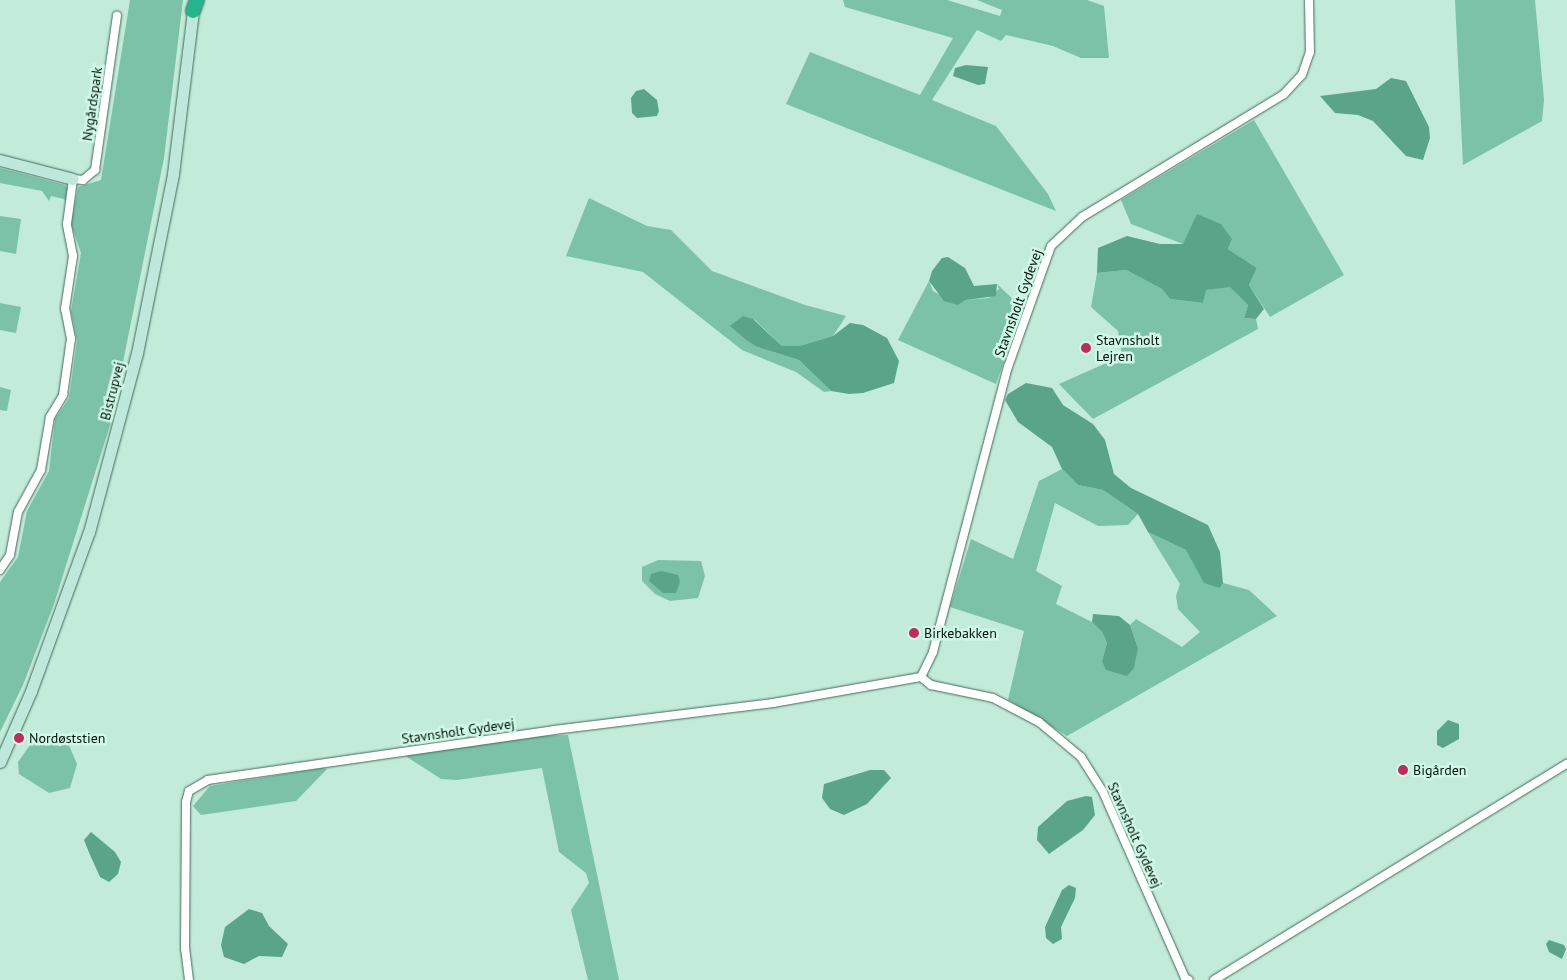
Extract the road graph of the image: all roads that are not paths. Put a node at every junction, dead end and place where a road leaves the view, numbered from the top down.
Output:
1 (1309, 0) edge
2 (194, 3) edge
3 (117, 16) dead end
4 (0, 160) edge
5 (72, 179) junction
6 (0, 570) edge
7 (921, 677) junction
8 (0, 762) edge
9 (1567, 764) edge
10 (189, 980) edge
11 (1189, 980) edge
12 (1214, 980) edge

1 - 7 street, Stavnsholt Gydevej
2 - 8 main road, Bistrupvej
3 - 5 street, Nygårdspark
4 - 5 main road
5 - 6 street
7 - 10 street, Stavnsholt Gydevej
7 - 11 street, Stavnsholt Gydevej
9 - 12 street

